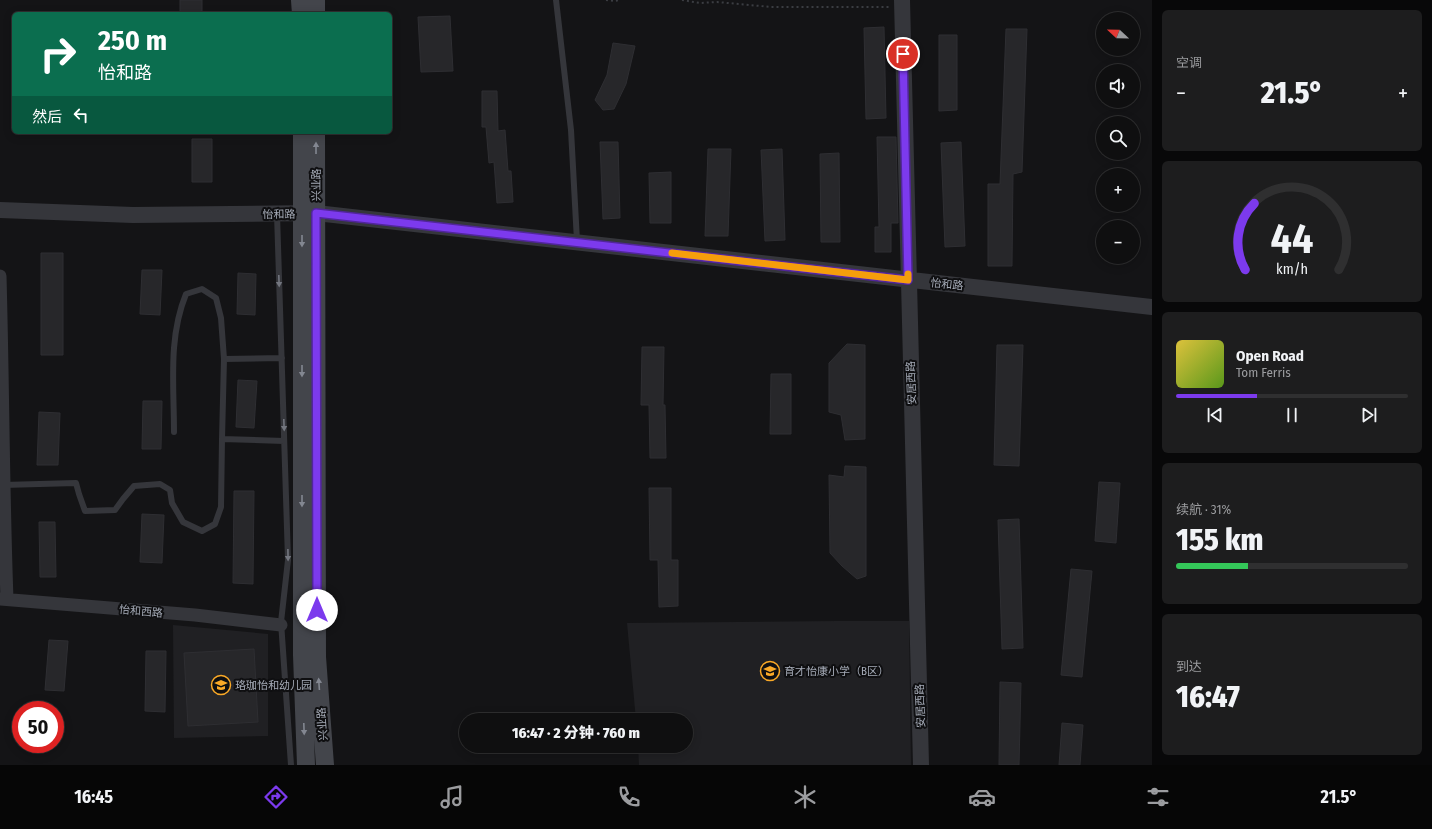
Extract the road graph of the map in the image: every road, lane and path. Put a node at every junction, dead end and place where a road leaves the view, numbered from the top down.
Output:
1 (300, 0) edge
2 (316, 0) edge
3 (556, 0) edge
4 (606, 0) edge
5 (620, 0) edge
6 (682, 0) edge
7 (902, 3) edge
8 (301, 12) edge
9 (316, 12) edge
10 (302, 134) edge
11 (316, 134) edge
12 (0, 210) edge
13 (309, 213) junction
14 (278, 214) junction
15 (577, 243) junction
16 (0, 276) edge
17 (908, 280) junction
18 (1152, 307) edge
19 (282, 358) junction
20 (224, 359) junction
21 (174, 432) dead end
22 (222, 439) junction
23 (284, 441) junction
24 (3, 485) junction
25 (3, 599) edge
26 (281, 625) junction
27 (291, 765) edge
28 (306, 765) edge
29 (325, 765) edge
30 (921, 765) edge

1 - 8 main road
2 - 9 main road
3 - 15 lane
4 - 5 path
6 - 7 path
7 - 17 street, 安居西路
10 - 13 main road, 兴业路
13 -> 11 main road, 兴业路
12 - 14 street, 怡和路
13 - 14 street, 怡和路
13 - 15 street, 怡和路
13 -> 28 main road, 兴业路
29 -> 13 main road, 兴业路
14 -> 19 lane
15 - 17 street, 怡和路
16 - 24 street
17 - 18 street, 怡和路
17 - 30 street, 安居西路
19 - 20 lane
19 -> 23 lane
20 - 21 lane
20 - 22 lane
22 - 23 lane
22 - 24 lane
23 -> 26 lane
24 - 25 street
25 - 26 street, 怡和西路
26 - 27 lane

